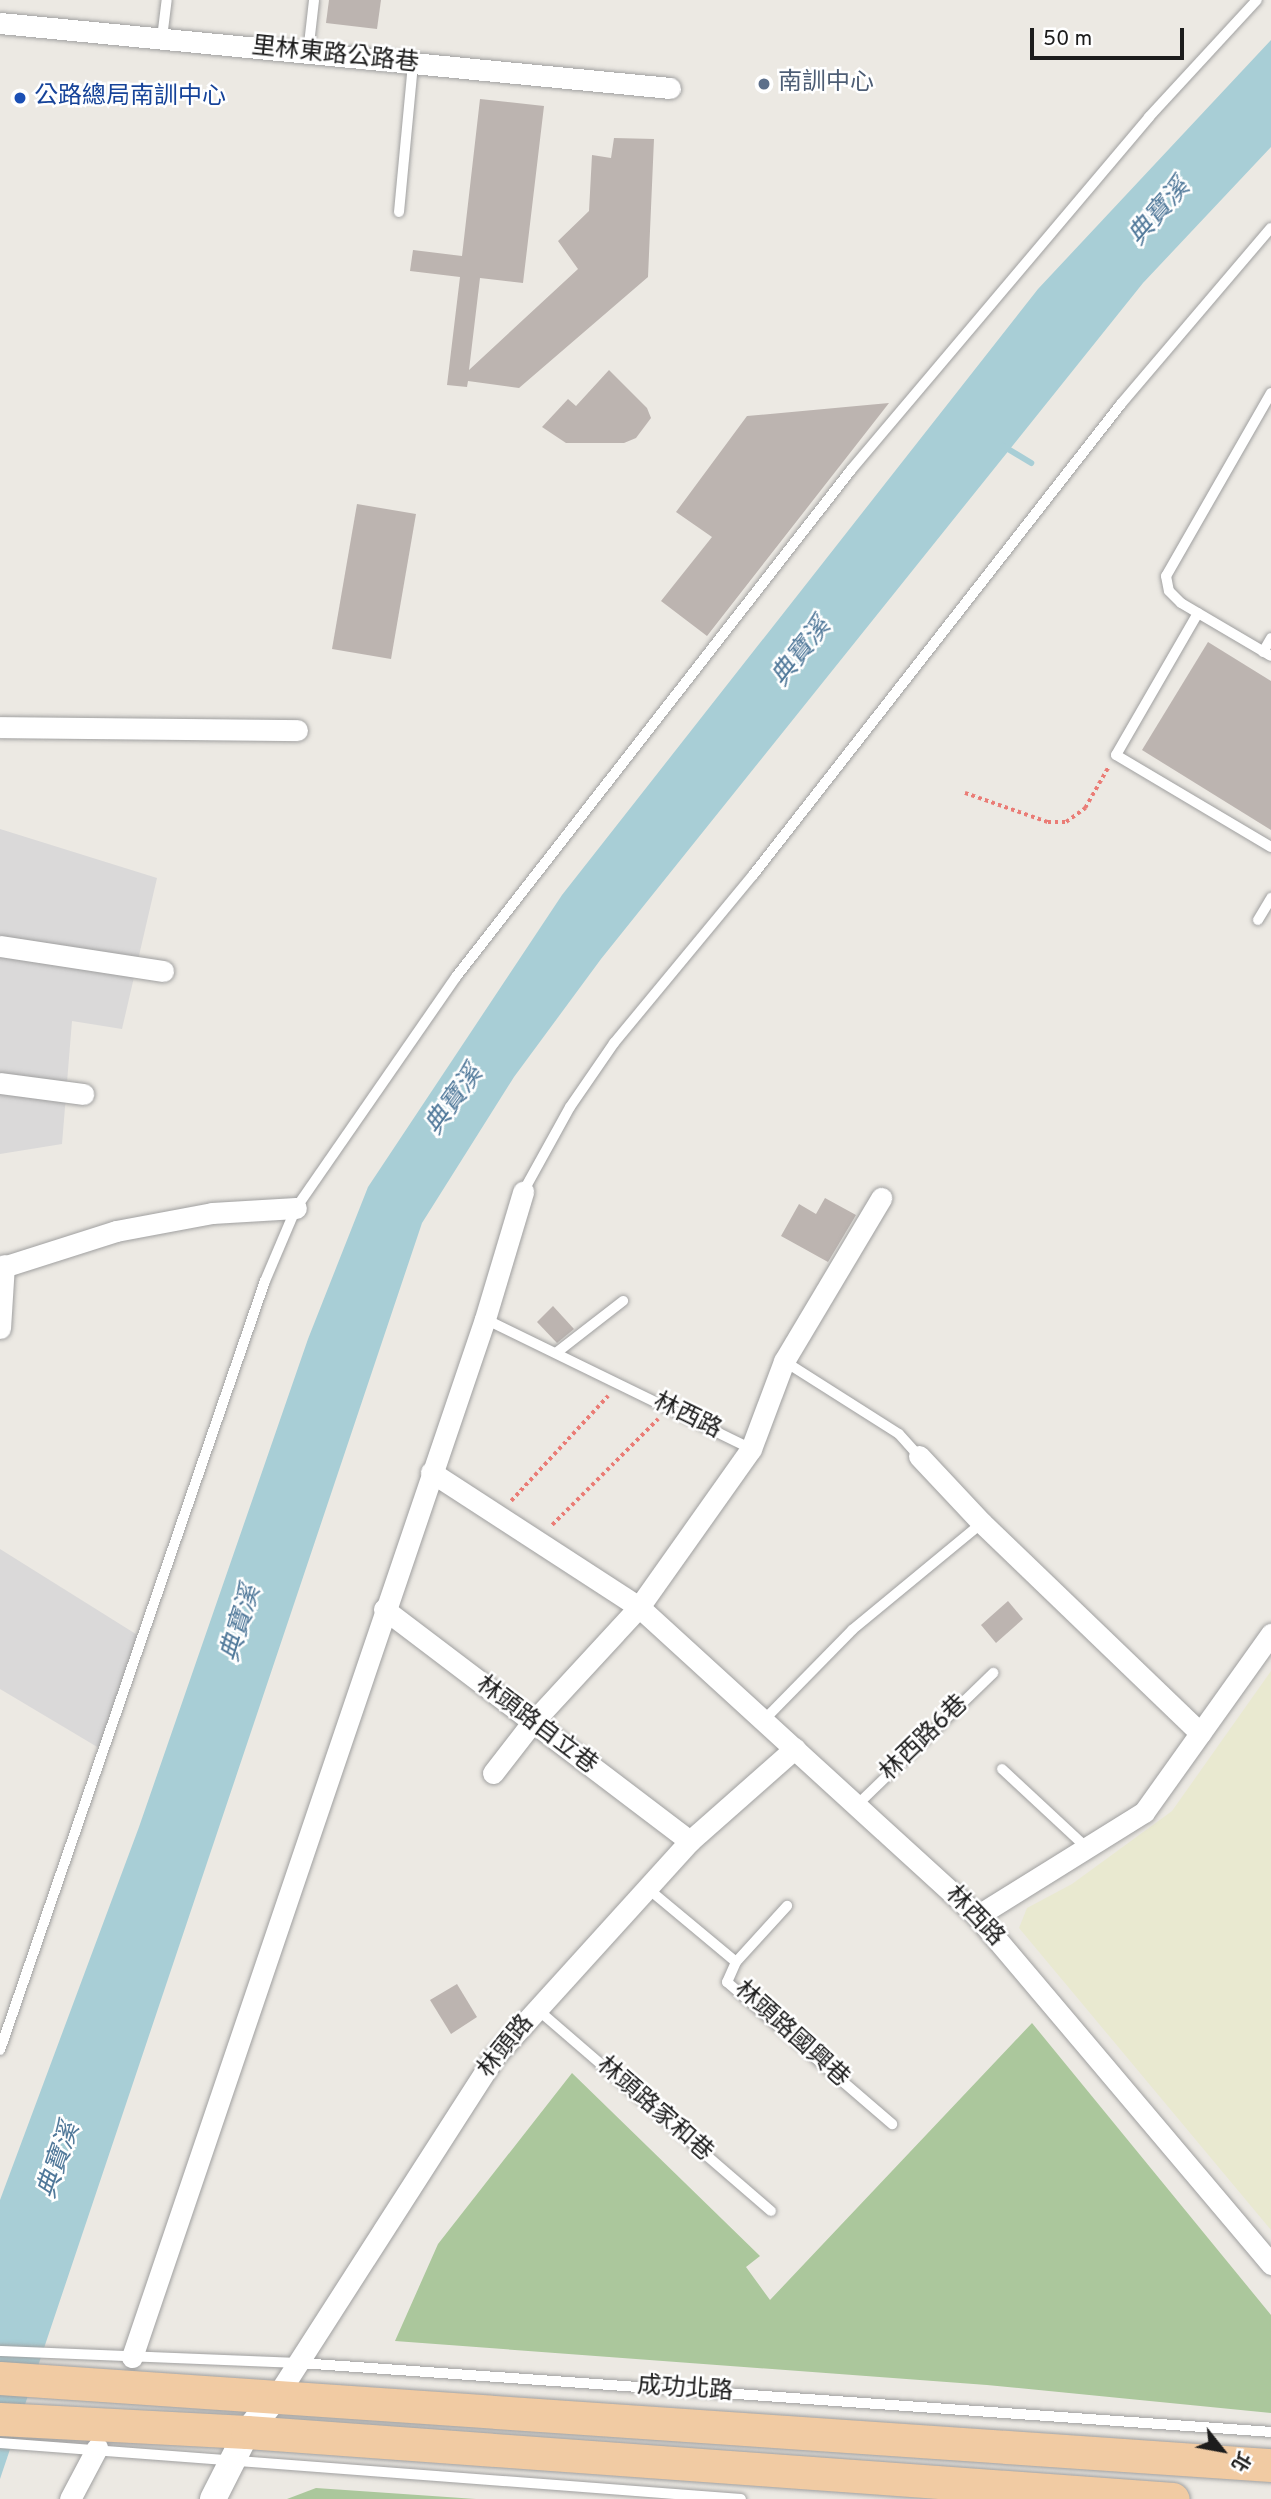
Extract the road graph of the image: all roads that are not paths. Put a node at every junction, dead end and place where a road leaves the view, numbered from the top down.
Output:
1 (167, 0) edge
2 (314, 0) edge
3 (1257, 0) edge
4 (0, 23) edge
5 (162, 38) junction
6 (308, 53) junction
7 (413, 64) junction
8 (670, 88) dead end
9 (399, 212) dead end
10 (1271, 228) edge
11 (1271, 393) edge
12 (1198, 613) junction
13 (1271, 638) edge
14 (1267, 654) edge
15 (0, 727) edge
16 (297, 730) dead end
17 (1271, 847) edge
18 (1271, 898) edge
19 (1258, 920) dead end
20 (0, 946) edge
21 (163, 971) dead end
22 (0, 1083) edge
23 (83, 1094) dead end
24 (523, 1192) joint
25 (881, 1198) dead end
26 (296, 1208) junction
27 (2, 1266) edge
28 (623, 1301) dead end
29 (485, 1319) junction
30 (0, 1328) edge
31 (556, 1353) junction
32 (784, 1361) junction
33 (751, 1448) junction
34 (919, 1456) joint
35 (431, 1472) junction
36 (982, 1523) junction
37 (639, 1607) junction
38 (384, 1609) junction
39 (1271, 1634) edge
40 (993, 1674) dead end
41 (764, 1720) junction
42 (531, 1724) junction
43 (1200, 1733) junction
44 (795, 1748) junction
45 (1002, 1769) dead end
46 (493, 1773) dead end
47 (857, 1805) junction
48 (690, 1841) junction
49 (1085, 1846) junction
50 (646, 1887) junction
51 (787, 1906) dead end
52 (977, 1916) junction
53 (736, 1962) junction
54 (537, 2009) junction
55 (0, 2050) edge
56 (892, 2124) dead end
57 (771, 2211) dead end
58 (1271, 2264) edge
59 (0, 2351) edge
60 (132, 2357) junction
61 (300, 2363) junction
62 (100, 2370) junction
63 (0, 2378) edge
64 (278, 2395) junction
65 (0, 2419) edge
66 (247, 2432) junction
67 (1271, 2432) edge
68 (90, 2440) junction
69 (0, 2443) edge
70 (233, 2461) junction
71 (1271, 2465) edge
72 (70, 2499) edge
73 (213, 2499) edge
74 (741, 2499) edge
75 (1172, 2499) edge

1 - 5 lane
2 - 6 lane
3 - 26 lane
4 - 5 street, 里林東路公路巷
5 - 6 street, 里林東路公路巷
6 - 7 street, 里林東路公路巷
7 - 8 street, 里林東路公路巷
7 - 9 lane
10 - 24 lane
11 - 12 lane
12 - 14 lane
12 - 17 lane
13 - 14 lane
15 - 16 street
18 - 19 lane
20 - 21 street
22 - 23 street
24 - 29 street
25 - 32 street
26 - 27 street
26 - 55 lane
27 - 30 street
28 - 31 lane
29 - 31 lane, 林西路
29 - 35 street
31 - 33 lane, 林西路
32 - 33 street
32 - 34 lane
33 - 37 street, 林西路
34 - 36 street
35 - 37 street, 林西路
35 - 38 street
36 - 41 lane
36 - 43 street
37 - 41 street, 林西路
37 - 42 street, 林西路
38 - 42 street, 林頭路自立巷
38 - 60 street
39 - 43 street
40 - 47 lane, 林西路6巷
41 - 44 street, 林西路
42 - 46 street, 林西路
42 - 48 street, 林頭路自立巷
43 - 49 street
44 - 47 street, 林西路
44 - 48 street, 林頭路
45 - 49 lane
47 - 52 street, 林西路
48 - 50 street, 林頭路
49 - 52 street
50 - 53 lane, 林頭路國興巷
50 - 54 street, 林頭路
51 - 53 lane
52 - 58 street, 林西路
53 - 56 lane, 林頭路國興巷
54 - 57 lane, 林頭路家和巷
54 - 61 street, 林頭路
59 - 62 lane
60 - 61 lane, 成功北路
60 - 62 lane, 成功北路
61 - 64 street, 林頭路
61 - 67 lane, 成功北路
62 - 63 main road
62 - 64 main road, 成功北路
64 - 66 street
64 - 71 main road, 成功北路
65 - 68 main road
66 - 68 main road
66 - 70 street
66 - 75 main road
68 - 69 lane
68 - 70 lane
68 - 72 street
70 - 73 street
70 - 74 lane

